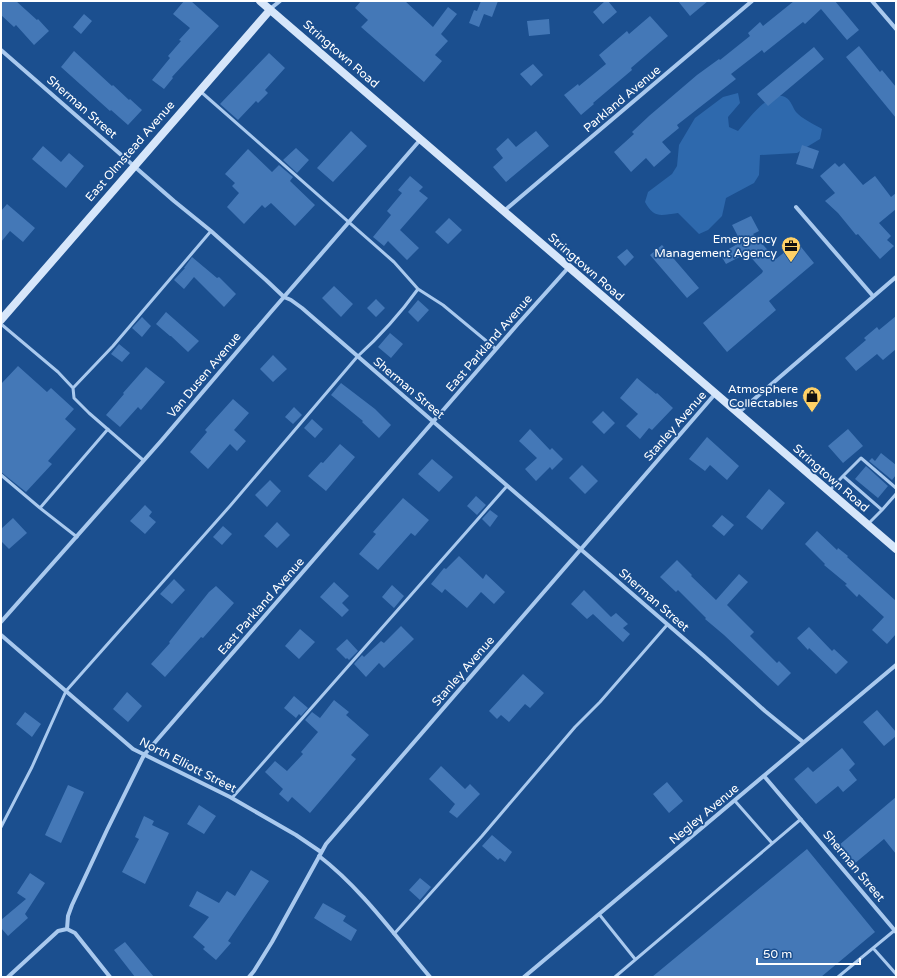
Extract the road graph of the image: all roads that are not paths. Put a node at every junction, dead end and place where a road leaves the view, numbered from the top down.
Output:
1 (260, 1) edge
2 (280, 1) edge
3 (752, 1) edge
4 (872, 1) edge
5 (270, 10) junction
6 (896, 29) edge
7 (1, 50) edge
8 (199, 90) junction
9 (420, 140) junction
10 (134, 165) junction
11 (796, 207) dead end
12 (504, 211) junction
13 (348, 222) junction
14 (211, 231) junction
15 (568, 268) junction
16 (896, 277) edge
17 (418, 288) junction
18 (873, 296) junction
19 (284, 297) junction
20 (1, 320) edge
21 (1, 324) edge
22 (496, 349) junction
23 (357, 357) junction
24 (73, 388) junction
25 (715, 394) junction
26 (738, 413) junction
27 (434, 422) junction
28 (108, 429) junction
29 (143, 460) junction
30 (1, 475) edge
31 (843, 476) junction
32 (507, 486) junction
33 (896, 488) edge
34 (829, 491) junction
35 (896, 494) edge
36 (40, 508) junction
37 (882, 510) junction
38 (867, 525) junction
39 (77, 537) junction
40 (896, 548) edge
41 (581, 550) junction
42 (1, 622) edge
43 (667, 625) junction
44 (1, 635) edge
45 (896, 665) edge
46 (66, 691) junction
47 (803, 742) junction
48 (144, 755) junction
49 (764, 776) junction
50 (232, 798) junction
51 (735, 801) junction
52 (800, 819) junction
53 (1, 827) edge
54 (772, 843) junction
55 (320, 854) junction
56 (599, 914) junction
57 (67, 929) junction
58 (895, 931) edge
59 (394, 934) junction
60 (873, 948) junction
61 (635, 959) junction
62 (896, 974) edge
63 (8, 977) edge
64 (110, 977) edge
65 (249, 977) edge
66 (430, 977) edge
67 (524, 977) edge
68 (615, 977) edge
69 (838, 977) edge

1 - 5 main road, Stringtown Road
2 - 5 street, East Olmstead Avenue
3 - 12 street, Parkland Avenue
4 - 6 street
5 - 8 main road, East Olmstead Avenue
5 - 9 main road, Stringtown Road
7 - 10 street, Sherman Street
8 - 10 main road, East Olmstead Avenue
8 - 13 lane
9 - 12 main road, Stringtown Road
9 - 13 street, Van Dusen Avenue
10 - 14 street, Sherman Street
10 - 20 main road, East Olmstead Avenue
11 - 18 street
12 - 15 main road, Stringtown Road
13 - 17 lane
13 - 19 street, Van Dusen Avenue
14 - 19 street, Sherman Street
14 - 24 lane
15 - 22 street, East Parkland Avenue
15 - 25 main road, Stringtown Road
16 - 18 street
17 - 22 lane
17 - 23 lane
18 - 26 street
19 - 23 street, Sherman Street
19 - 29 street, Van Dusen Avenue
21 - 24 lane
22 - 27 street, East Parkland Avenue
23 - 27 street, Sherman Street
23 - 46 lane
24 - 28 lane
25 - 26 main road, Stringtown Road
25 - 41 street, Stanley Avenue
26 - 34 main road, Stringtown Road
27 - 32 street, Sherman Street
27 - 48 street, East Parkland Avenue
28 - 29 lane
28 - 36 lane
29 - 39 street, Van Dusen Avenue
30 - 36 lane
31 - 33 lane
31 - 34 lane
31 - 37 lane
32 - 41 street, Sherman Street
32 - 50 lane
34 - 38 main road, Stringtown Road
35 - 37 lane
36 - 39 lane
37 - 38 lane
38 - 40 main road, Stringtown Road
39 - 42 street, Van Dusen Avenue
41 - 43 street, Sherman Street
41 - 55 street, Stanley Avenue
43 - 47 street, Sherman Street
43 - 59 lane
44 - 46 street, North Elliott Street
45 - 47 street, Negley Avenue
46 - 48 street, North Elliott Street
46 - 53 lane
47 - 49 street, Negley Avenue
48 - 50 street, North Elliott Street
48 - 57 street, East Parkland Avenue
49 - 51 street, Negley Avenue
49 - 52 street, Sherman Street
50 - 55 street, North Elliott Street
51 - 54 lane
51 - 56 street, Negley Avenue
52 - 54 lane
52 - 58 street, Sherman Street
54 - 61 lane
55 - 59 street, North Elliott Street
55 - 65 street, Stanley Avenue
56 - 61 lane
56 - 67 street, Negley Avenue
57 - 63 street
57 - 64 street
58 - 60 lane
59 - 66 street, North Elliott Street
60 - 62 lane
60 - 69 lane
61 - 68 lane

